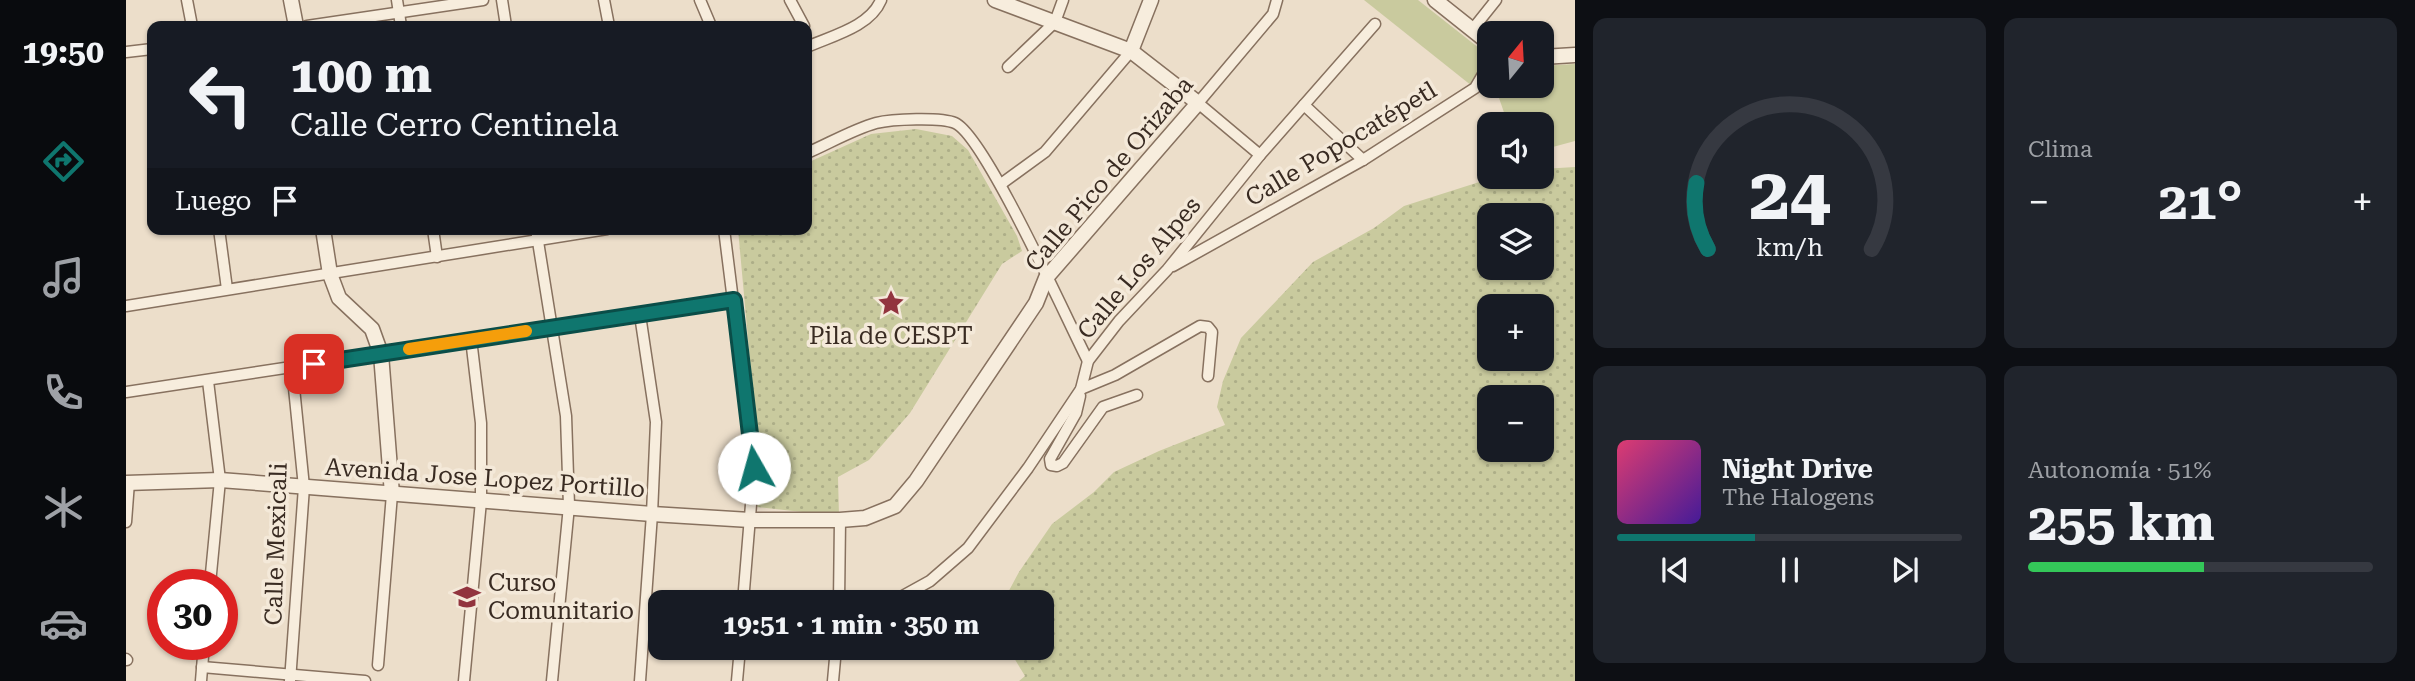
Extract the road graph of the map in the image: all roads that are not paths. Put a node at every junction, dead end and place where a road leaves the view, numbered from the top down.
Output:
1 (187, 0) edge
2 (291, 0) edge
3 (397, 0) edge
4 (483, 0) edge
5 (502, 0) edge
6 (604, 0) edge
7 (700, 0) edge
8 (790, 0) edge
9 (881, 0) edge
10 (995, 0) edge
11 (1063, 0) edge
12 (1151, 0) edge
13 (1277, 0) edge
14 (1435, 0) edge
15 (1496, 0) edge
16 (399, 14) junction
17 (190, 21) edge
18 (295, 21) edge
19 (345, 21) edge
20 (400, 21) edge
21 (505, 21) edge
22 (608, 21) edge
23 (709, 21) edge
24 (801, 21) edge
25 (1055, 22) junction
26 (1375, 24) dead end
27 (1472, 30) junction
28 (1477, 34) edge
29 (812, 45) edge
30 (147, 50) edge
31 (1130, 51) junction
32 (126, 52) edge
33 (1575, 55) edge
34 (1554, 56) edge
35 (1008, 67) dead end
36 (1477, 85) edge
37 (1198, 103) junction
38 (1304, 105) junction
39 (812, 151) edge
40 (1259, 155) junction
41 (1363, 160) junction
42 (1001, 184) junction
43 (220, 235) edge
44 (324, 235) edge
45 (434, 235) edge
46 (537, 235) edge
47 (572, 235) edge
48 (725, 235) edge
49 (538, 241) junction
50 (437, 257) junction
51 (1167, 270) junction
52 (330, 274) junction
53 (1046, 278) junction
54 (227, 289) junction
55 (734, 300) junction
56 (126, 306) edge
57 (640, 315) junction
58 (553, 328) junction
59 (471, 339) junction
60 (381, 354) junction
61 (1088, 361) junction
62 (292, 368) junction
63 (1208, 376) dead end
64 (208, 381) junction
65 (1081, 389) junction
66 (126, 392) edge
67 (1137, 395) dead end
68 (220, 480) junction
69 (127, 483) edge
70 (304, 487) junction
71 (392, 494) junction
72 (481, 501) junction
73 (569, 506) junction
74 (652, 514) junction
75 (750, 520) junction
76 (840, 520) junction
77 (126, 522) edge
78 (211, 569) edge
79 (744, 590) edge
80 (839, 590) edge
81 (914, 590) edge
82 (203, 660) edge
83 (739, 660) edge
84 (835, 660) edge
85 (378, 665) dead end
86 (202, 667) junction
87 (290, 678) edge
88 (201, 681) edge
89 (365, 681) edge
90 (464, 681) edge
91 (552, 681) edge
92 (640, 681) edge
93 (737, 681) edge
94 (833, 681) edge

1 - 17 street
2 - 18 street
3 - 16 street
4 - 16 street
5 - 21 street
6 - 22 street
7 - 23 street
8 - 24 street
9 - 29 street
10 - 25 street
11 - 25 street
12 - 31 street
13 - 37 street, Calle Pico de Orizaba
14 - 27 street
15 - 27 street
16 - 19 street
16 - 20 street
25 - 31 street
25 - 35 street
26 - 38 street, Calle Los Alpes
27 - 28 street
30 - 32 street
31 - 37 street
31 - 42 street
33 - 34 street
36 - 41 street, Calle Popocatépetl
37 - 40 street
37 - 53 street, Calle Pico de Orizaba
38 - 40 street, Calle Los Alpes
38 - 41 street
39 - 42 street
40 - 51 street, Calle Los Alpes
41 - 51 street, Calle Popocatépetl
42 - 53 street
43 - 54 street
44 - 52 street
45 - 50 street
46 - 49 street
47 - 49 street
48 - 55 street
49 - 50 street
49 - 58 street
50 - 52 street
51 - 61 street, Calle Los Alpes
52 - 54 street
52 - 60 street
53 - 61 street
53 - 76 street, Calle Pico de Orizaba
54 - 56 street
55 - 57 street
55 - 75 street
57 - 58 street
57 - 74 street
58 - 59 street
58 - 73 street
59 - 60 street
59 - 72 street
60 - 62 street
60 - 71 street
61 - 65 street, Calle Los Alpes
62 - 64 street
62 - 70 street, Calle Mexicali
63 - 65 street
64 - 66 street
64 - 68 street
65 - 67 street
65 - 81 street, Calle Los Alpes
68 - 69 street, Avenida Jose Lopez Portillo
68 - 70 street, Avenida Jose Lopez Portillo
68 - 78 street
69 - 77 street
70 - 71 street, Avenida Jose Lopez Portillo
70 - 87 street, Calle Mexicali
71 - 72 street, Avenida Jose Lopez Portillo
71 - 85 street
72 - 73 street, Avenida Jose Lopez Portillo
72 - 90 street
73 - 74 street, Avenida Jose Lopez Portillo
73 - 91 street
74 - 75 street, Avenida Jose Lopez Portillo
74 - 92 street
75 - 76 street, Avenida Jose Lopez Portillo
75 - 79 street
76 - 80 street
82 - 86 street
83 - 93 street
84 - 94 street
86 - 87 street
86 - 88 street
87 - 89 street

